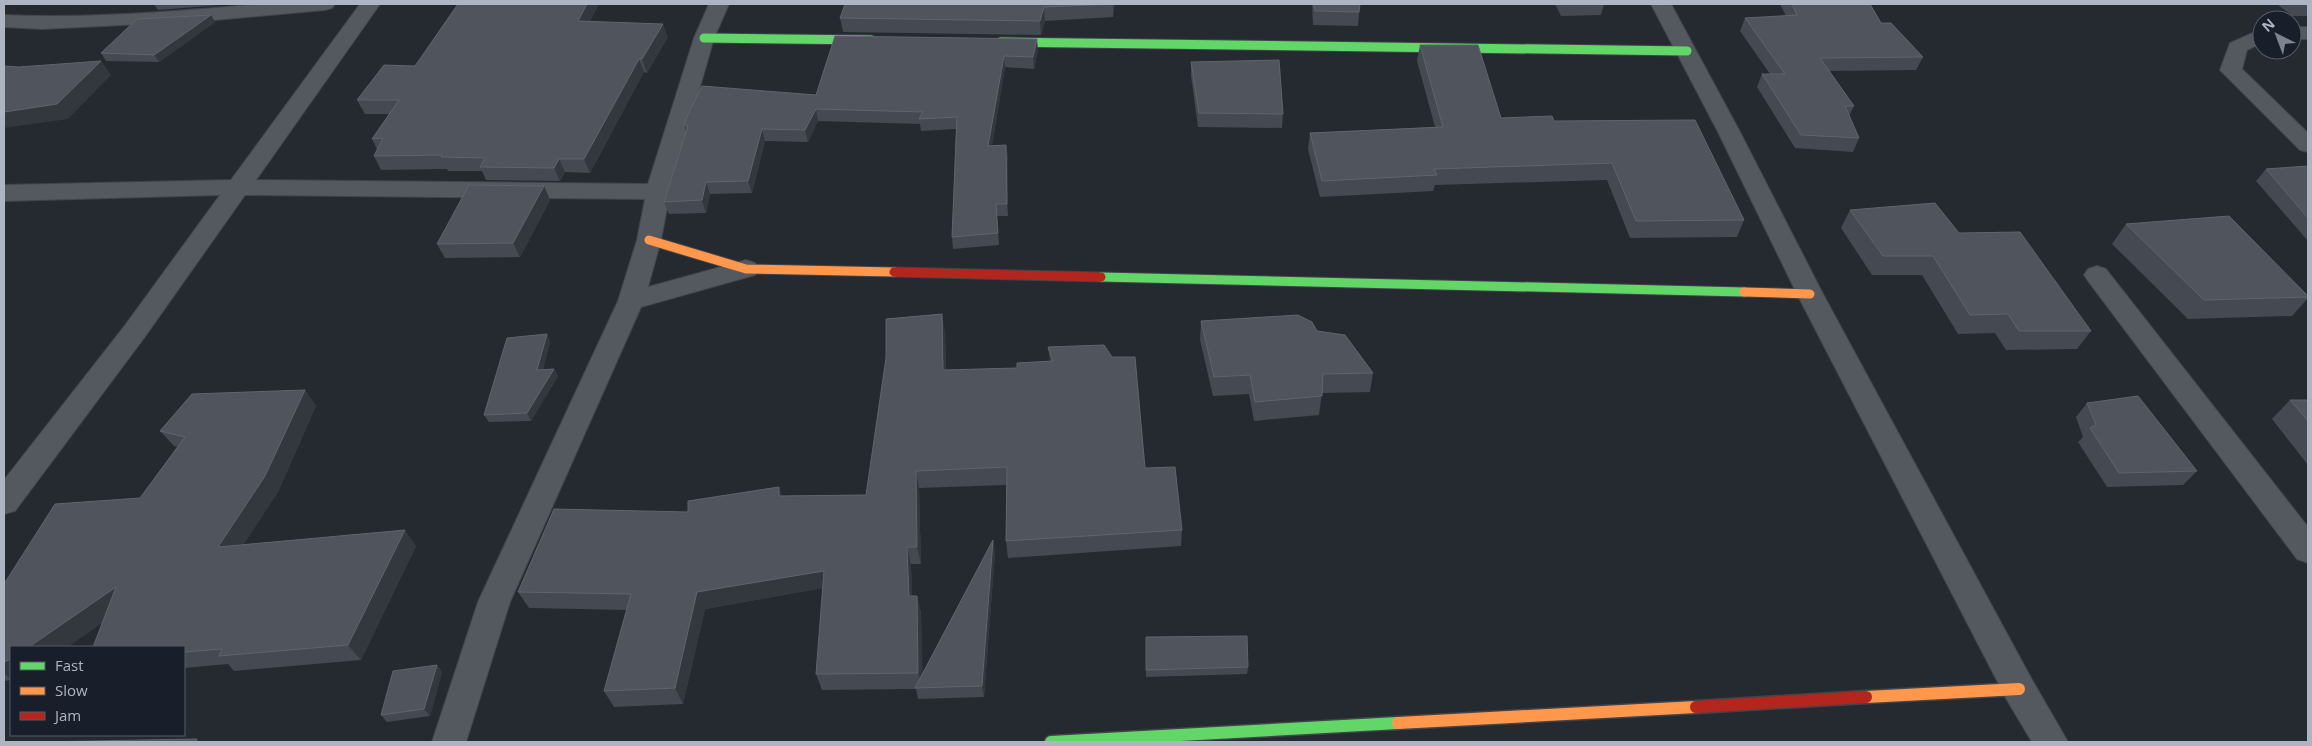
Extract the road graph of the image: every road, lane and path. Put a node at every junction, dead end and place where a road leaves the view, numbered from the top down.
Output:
1 (325, 4) edge
2 (370, 4) edge
3 (719, 4) edge
4 (1661, 4) edge
5 (4, 20) edge
6 (704, 38) junction
7 (882, 40) edge
8 (2252, 40) edge
9 (992, 42) edge
10 (1687, 51) junction
11 (2308, 145) edge
12 (239, 187) junction
13 (658, 192) junction
14 (4, 193) edge
15 (649, 240) junction
16 (746, 270) junction
17 (2097, 275) dead end
18 (1810, 294) junction
19 (631, 301) junction
20 (4, 502) edge
21 (2308, 550) edge
22 (2019, 689) junction
23 (449, 742) edge
24 (1052, 742) edge
25 (2051, 742) edge

1 - 5 street
2 - 12 street
3 - 6 street
4 - 10 street
6 - 7 street
6 - 13 street
8 - 11 street
9 - 10 street
10 - 18 street
12 - 13 street
12 - 14 street
12 - 20 street
13 - 15 street
15 - 16 street
15 - 19 street
16 - 18 street
16 - 19 street
17 - 21 street
18 - 22 street
19 - 23 street
22 - 24 street
22 - 25 street

